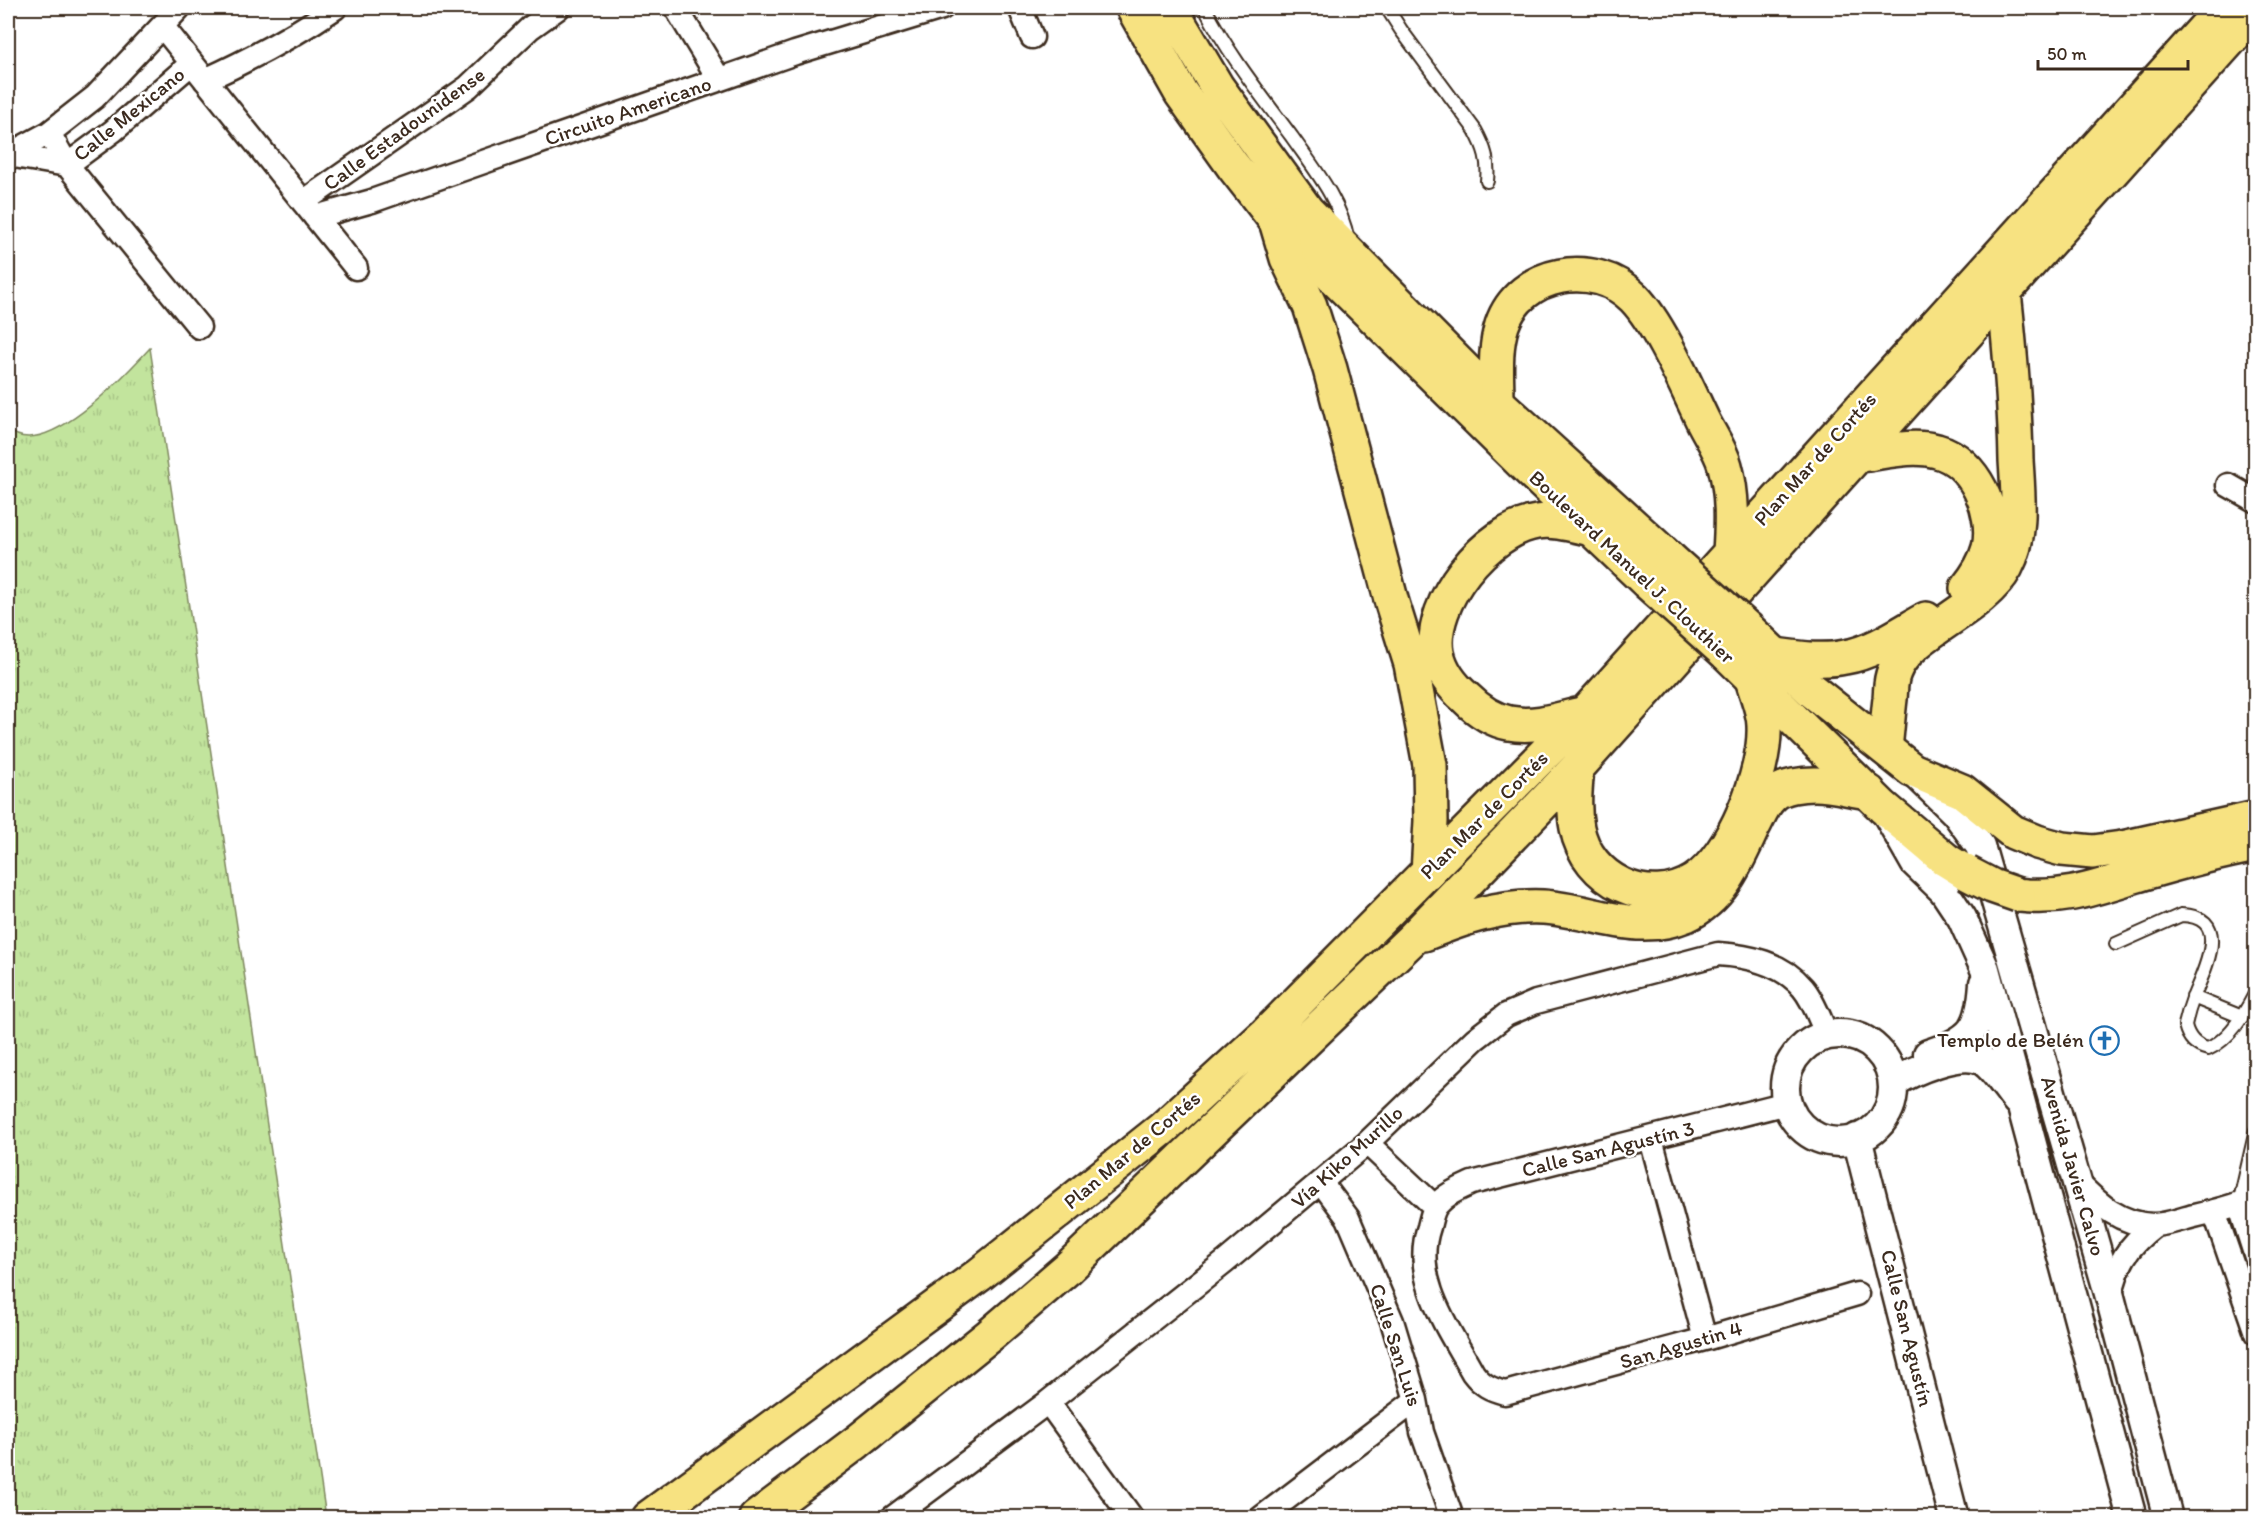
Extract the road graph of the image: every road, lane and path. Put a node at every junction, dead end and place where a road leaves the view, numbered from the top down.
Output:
1 (179, 8) edge
2 (335, 8) edge
3 (558, 8) edge
4 (676, 8) edge
5 (942, 8) edge
6 (1020, 8) edge
7 (1133, 8) edge
8 (1170, 8) edge
9 (1205, 8) edge
10 (1387, 8) edge
11 (2223, 8) edge
12 (2256, 11) edge
13 (163, 27) junction
14 (1032, 37) dead end
15 (198, 71) junction
16 (718, 79) junction
17 (49, 133) junction
18 (8, 155) edge
19 (67, 165) junction
20 (1487, 180) dead end
21 (309, 210) junction
22 (1276, 221) junction
23 (1351, 256) junction
24 (356, 268) dead end
25 (2004, 292) junction
26 (199, 327) dead end
27 (1497, 402) junction
28 (1860, 455) junction
29 (2229, 485) dead end
30 (2256, 501) edge
31 (1591, 529) junction
32 (1730, 552) junction
33 (1775, 655) junction
34 (1753, 682) junction
35 (1585, 713) junction
36 (1885, 748) junction
37 (1577, 768) junction
38 (1912, 770) junction
39 (1876, 800) junction
40 (2256, 818) edge
41 (2256, 845) edge
42 (1428, 873) junction
43 (1412, 939) junction
44 (2116, 944) dead end
45 (1985, 969) junction
46 (2256, 992) edge
47 (2193, 997) junction
48 (2242, 1017) junction
49 (1827, 1035) junction
50 (1891, 1074) junction
51 (1787, 1103) junction
52 (2023, 1107) junction
53 (2256, 1130) edge
54 (1857, 1138) junction
55 (1651, 1139) junction
56 (1367, 1143) junction
57 (1321, 1182) junction
58 (2078, 1183) junction
59 (2247, 1200) edge
60 (1435, 1207) junction
61 (2214, 1211) junction
62 (2154, 1225) junction
63 (2256, 1257) edge
64 (1857, 1294) dead end
65 (2110, 1297) junction
66 (2256, 1334) edge
67 (1705, 1339) junction
68 (1416, 1400) junction
69 (1048, 1402) junction
70 (2122, 1477) junction
71 (648, 1518) edge
72 (756, 1518) edge
73 (892, 1518) edge
74 (1132, 1518) edge
75 (1261, 1518) edge
76 (1452, 1518) edge
77 (1954, 1518) edge
78 (2121, 1518) edge
79 (2132, 1518) edge
80 (2168, 1518) edge

1 - 13 street
2 - 15 street, Calle Mexicano
3 - 21 street, Calle Estadounidense
4 - 16 street
5 - 16 street, Circuito Americano
6 - 14 street
7 - 22 main road, Boulevard Manuel J. Clouthier
8 - 23 main road, Boulevard Manuel J. Clouthier
9 - 23 lane
10 - 20 lane
11 - 32 main road, Plan Mar de Cortés
12 - 25 main road, Plan Mar de Cortés
13 - 15 street
13 - 17 street
15 - 19 street, Calle Mexicano
15 - 21 street
16 - 21 street, Circuito Americano
17 - 18 street
17 - 19 street, Calle Mexicano
18 - 19 street
19 - 26 street
21 - 24 street
22 - 31 main road, Boulevard Manuel J. Clouthier
22 - 42 main road
23 - 27 main road, Boulevard Manuel J. Clouthier
25 - 28 main road, Plan Mar de Cortés
25 - 36 main road
27 - 32 main road
27 - 33 main road, Boulevard Manuel J. Clouthier, bridge
28 - 33 main road
28 - 37 main road, Plan Mar de Cortés
29 - 30 street
31 - 34 main road, Boulevard Manuel J. Clouthier, bridge
31 - 35 main road
32 - 35 main road, Plan Mar de Cortés
33 - 36 main road, Boulevard Manuel J. Clouthier
34 - 37 main road
34 - 39 main road, Boulevard Manuel J. Clouthier
35 - 42 main road, Plan Mar de Cortés
36 - 38 main road, Boulevard Manuel J. Clouthier
37 - 43 main road, Plan Mar de Cortés
38 - 40 main road, Boulevard Manuel J. Clouthier
38 - 58 street, Avenida Javier Calvo
39 - 41 main road, Boulevard Manuel J. Clouthier, bridge
39 - 43 main road
39 - 45 street, Avenida Javier Calvo
42 - 71 main road, Plan Mar de Cortés
43 - 72 main road, Plan Mar de Cortés
44 - 47 lane
45 - 50 street
45 - 52 street, Avenida Javier Calvo
46 - 48 lane
47 - 48 lane
47 - 48 lane
49 - 50 street
49 - 51 street
49 - 56 street, Vía Kiko Murillo
50 - 52 street
50 - 54 street
51 - 54 street
51 - 55 street, Calle San Agustín 3
52 - 70 street, Avenida Javier Calvo
53 - 59 lane
54 - 77 street, Calle San Agustín
55 - 60 street, Calle San Agustín 3
55 - 67 street
56 - 57 street, Vía Kiko Murillo
56 - 60 street
57 - 68 street, Calle San Luis
57 - 69 street, Vía Kiko Murillo
58 - 62 street
58 - 65 street, Avenida Javier Calvo
59 - 61 street
59 - 63 street
60 - 67 street, San Agustin 4
61 - 62 street
61 - 66 street
62 - 65 street
64 - 67 street, San Agustin 4
65 - 80 street, Avenida Javier Calvo
68 - 75 street
68 - 76 street, Calle San Luis
69 - 73 street, Vía Kiko Murillo
69 - 74 street
70 - 78 street
70 - 79 street, Avenida Javier Calvo

